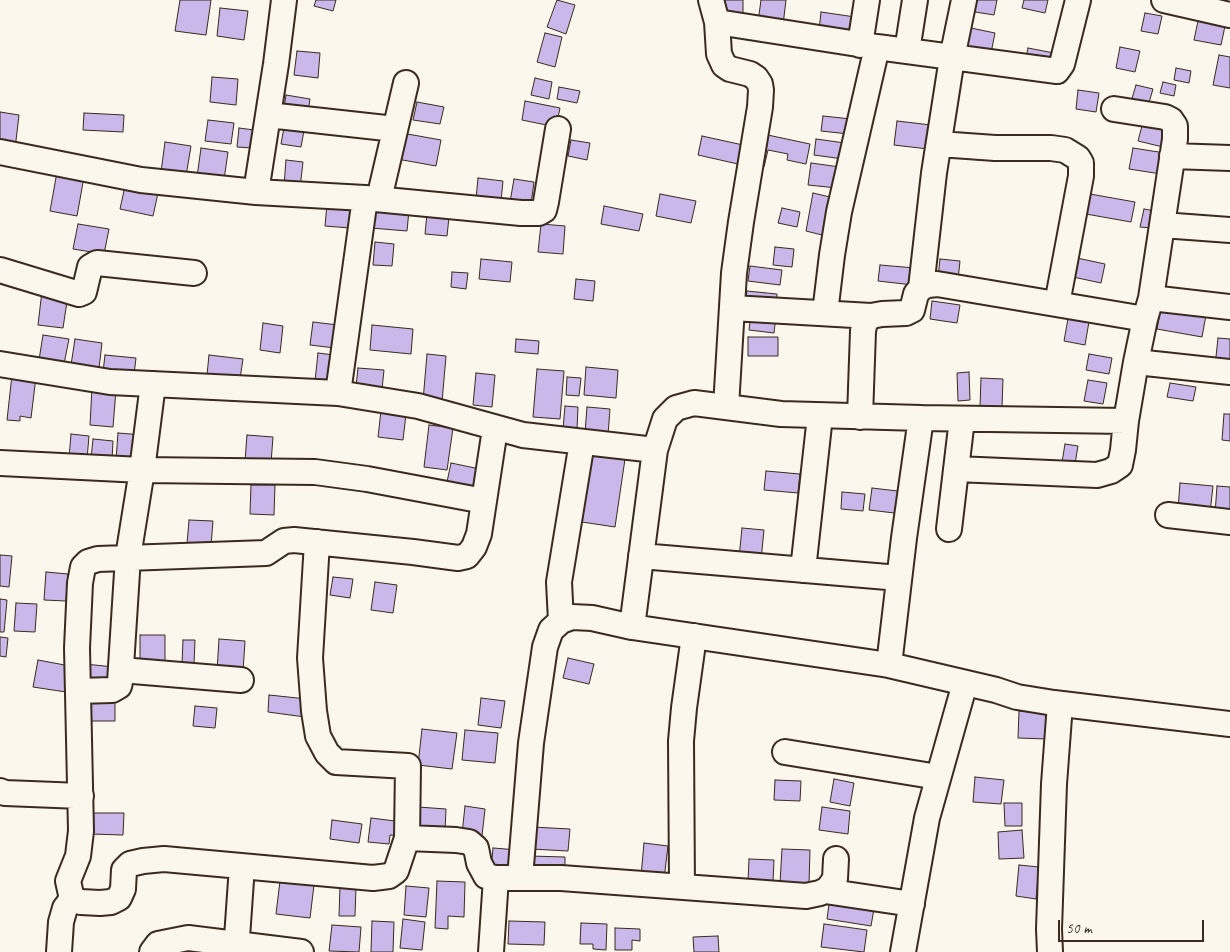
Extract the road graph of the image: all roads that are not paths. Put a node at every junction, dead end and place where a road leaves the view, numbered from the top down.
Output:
1 (284, 0) edge
2 (867, 0) edge
3 (915, 0) edge
4 (964, 0) edge
5 (1078, 0) edge
6 (1164, 0) edge
7 (714, 11) edge
8 (1230, 15) edge
9 (868, 46) junction
10 (907, 51) junction
11 (952, 58) junction
12 (406, 83) dead end
13 (1114, 110) dead end
14 (268, 115) junction
15 (395, 129) junction
16 (558, 130) dead end
17 (939, 144) junction
18 (0, 152) edge
19 (1172, 156) junction
20 (1230, 158) edge
21 (256, 192) junction
22 (372, 198) junction
23 (1162, 225) junction
24 (1230, 230) edge
25 (0, 270) edge
26 (194, 273) dead end
27 (921, 288) junction
28 (1057, 304) junction
29 (1230, 307) edge
30 (732, 308) junction
31 (1148, 309) junction
32 (825, 313) junction
33 (871, 316) junction
34 (1136, 362) junction
35 (0, 364) edge
36 (1230, 372) edge
37 (153, 384) junction
38 (338, 394) junction
39 (726, 407) junction
40 (820, 416) junction
41 (860, 417) junction
42 (921, 418) junction
43 (962, 419) junction
44 (1126, 421) junction
45 (495, 429) junction
46 (582, 442) junction
47 (656, 450) junction
48 (0, 462) edge
49 (956, 469) junction
50 (142, 470) junction
51 (484, 500) junction
52 (1168, 515) dead end
53 (1230, 522) edge
54 (949, 529) dead end
55 (317, 542) junction
56 (641, 556) junction
57 (128, 557) junction
58 (803, 570) junction
59 (899, 578) junction
60 (561, 621) junction
61 (632, 627) junction
62 (694, 636) junction
63 (889, 665) junction
64 (121, 670) junction
65 (241, 680) dead end
66 (964, 683) junction
67 (78, 691) junction
68 (1060, 704) junction
69 (1230, 724) edge
70 (785, 752) dead end
71 (938, 777) junction
72 (0, 791) edge
73 (81, 796) junction
74 (407, 838) junction
75 (836, 859) dead end
76 (242, 866) junction
77 (496, 878) junction
78 (520, 878) junction
79 (682, 886) junction
80 (825, 891) junction
81 (72, 899) junction
82 (912, 904) junction
83 (236, 948) edge
84 (59, 952) edge
85 (152, 952) edge
86 (301, 952) edge
87 (491, 952) edge
88 (903, 952) edge
89 (1050, 952) edge

1 - 14 street
2 - 9 street
3 - 10 street
4 - 11 street
5 - 11 street
6 - 8 street
7 - 9 street
7 - 30 street
9 - 10 street
9 - 32 street
10 - 11 street
11 - 17 street
12 - 15 street
13 - 19 street
14 - 15 street
14 - 21 street
15 - 22 street
16 - 22 street
17 - 27 street
17 - 28 street
18 - 21 street
19 - 20 street
19 - 23 street
21 - 22 street
22 - 38 street
23 - 24 street
23 - 31 street
25 - 26 street
27 - 28 street
27 - 33 street
28 - 31 street
29 - 31 street
30 - 32 street
30 - 39 street
31 - 34 street
32 - 33 street
33 - 41 street
34 - 36 street
34 - 44 street
35 - 37 street
37 - 38 street
37 - 50 street
38 - 45 street
39 - 40 street
39 - 47 street
40 - 41 street
40 - 58 street
41 - 42 street
42 - 43 street
42 - 59 street
43 - 44 street
43 - 49 street
44 - 49 street
45 - 46 street
45 - 51 street
46 - 47 street
46 - 60 street
47 - 56 street
48 - 50 street
49 - 54 street
50 - 51 street
50 - 57 street
51 - 55 street
52 - 53 street
55 - 57 street
55 - 74 street
56 - 58 street
56 - 61 street
57 - 64 street
57 - 67 street
58 - 59 street
59 - 63 street
60 - 61 street
60 - 78 street
61 - 62 street
62 - 63 street
62 - 79 street
63 - 66 street
64 - 65 street
64 - 67 street
66 - 68 street
66 - 71 street
67 - 73 street
68 - 69 street
68 - 89 street
70 - 71 street
71 - 82 street
72 - 73 street
73 - 81 street
74 - 76 street
74 - 77 street
75 - 80 street
76 - 81 street
76 - 83 street
77 - 78 street
77 - 87 street
78 - 79 street
79 - 80 street
80 - 82 street
81 - 84 street
82 - 88 street
83 - 85 street
83 - 86 street

